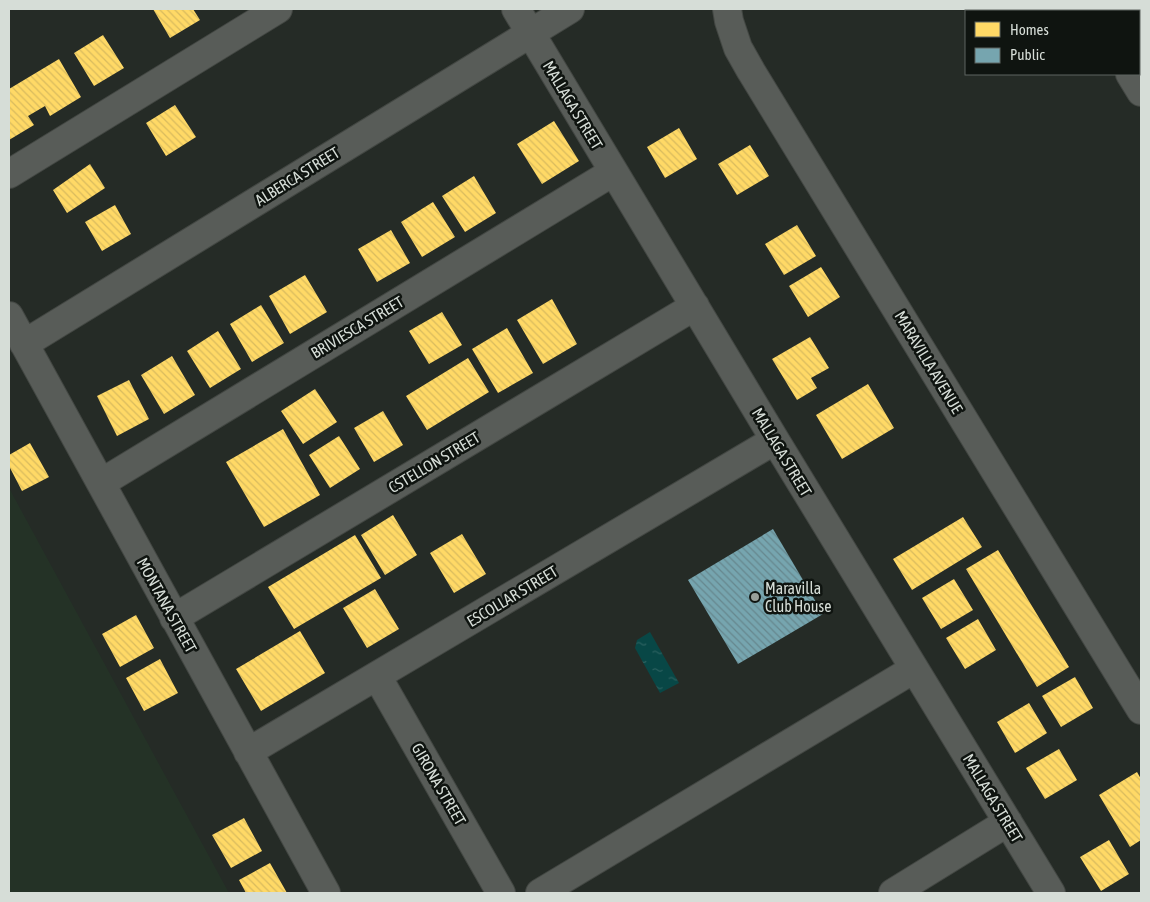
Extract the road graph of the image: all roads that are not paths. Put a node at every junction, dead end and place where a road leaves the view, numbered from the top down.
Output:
1 (278, 9) edge
2 (516, 9) edge
3 (570, 9) edge
4 (727, 9) edge
5 (530, 33) junction
6 (1131, 75) edge
7 (1141, 92) edge
8 (613, 172) junction
9 (9, 174) edge
10 (695, 306) junction
11 (9, 316) edge
12 (24, 344) junction
13 (775, 440) junction
14 (101, 483) junction
15 (174, 618) junction
16 (914, 669) junction
17 (377, 676) junction
18 (1141, 710) edge
19 (248, 752) junction
20 (1008, 822) junction
21 (326, 893) edge
22 (501, 893) edge
23 (540, 893) edge
24 (893, 893) edge
25 (1051, 893) edge

1 - 9 street
2 - 5 street, MALLAGA STREET
3 - 5 street, ALBERCA STREET
4 - 18 street, MARAVILLA AVENUE
5 - 8 street, MALLAGA STREET
5 - 12 street, ALBERCA STREET
6 - 7 street
8 - 10 street, MALLAGA STREET
8 - 14 street, BRIVIESCA STREET
10 - 13 street, MALLAGA STREET
10 - 15 street, CSTELLON STREET
11 - 12 street, MONTANA STREET
12 - 14 street, MONTANA STREET
13 - 16 street, MALLAGA STREET
13 - 17 street, ESCOLLAR STREET
14 - 15 street, MONTANA STREET
15 - 19 street, MONTANA STREET
16 - 20 street, MALLAGA STREET
16 - 23 street
17 - 19 street, ESCOLLAR STREET
17 - 22 street, GIRONA STREET
19 - 21 street, MONTANA STREET
20 - 24 street
20 - 25 street, MALLAGA STREET

